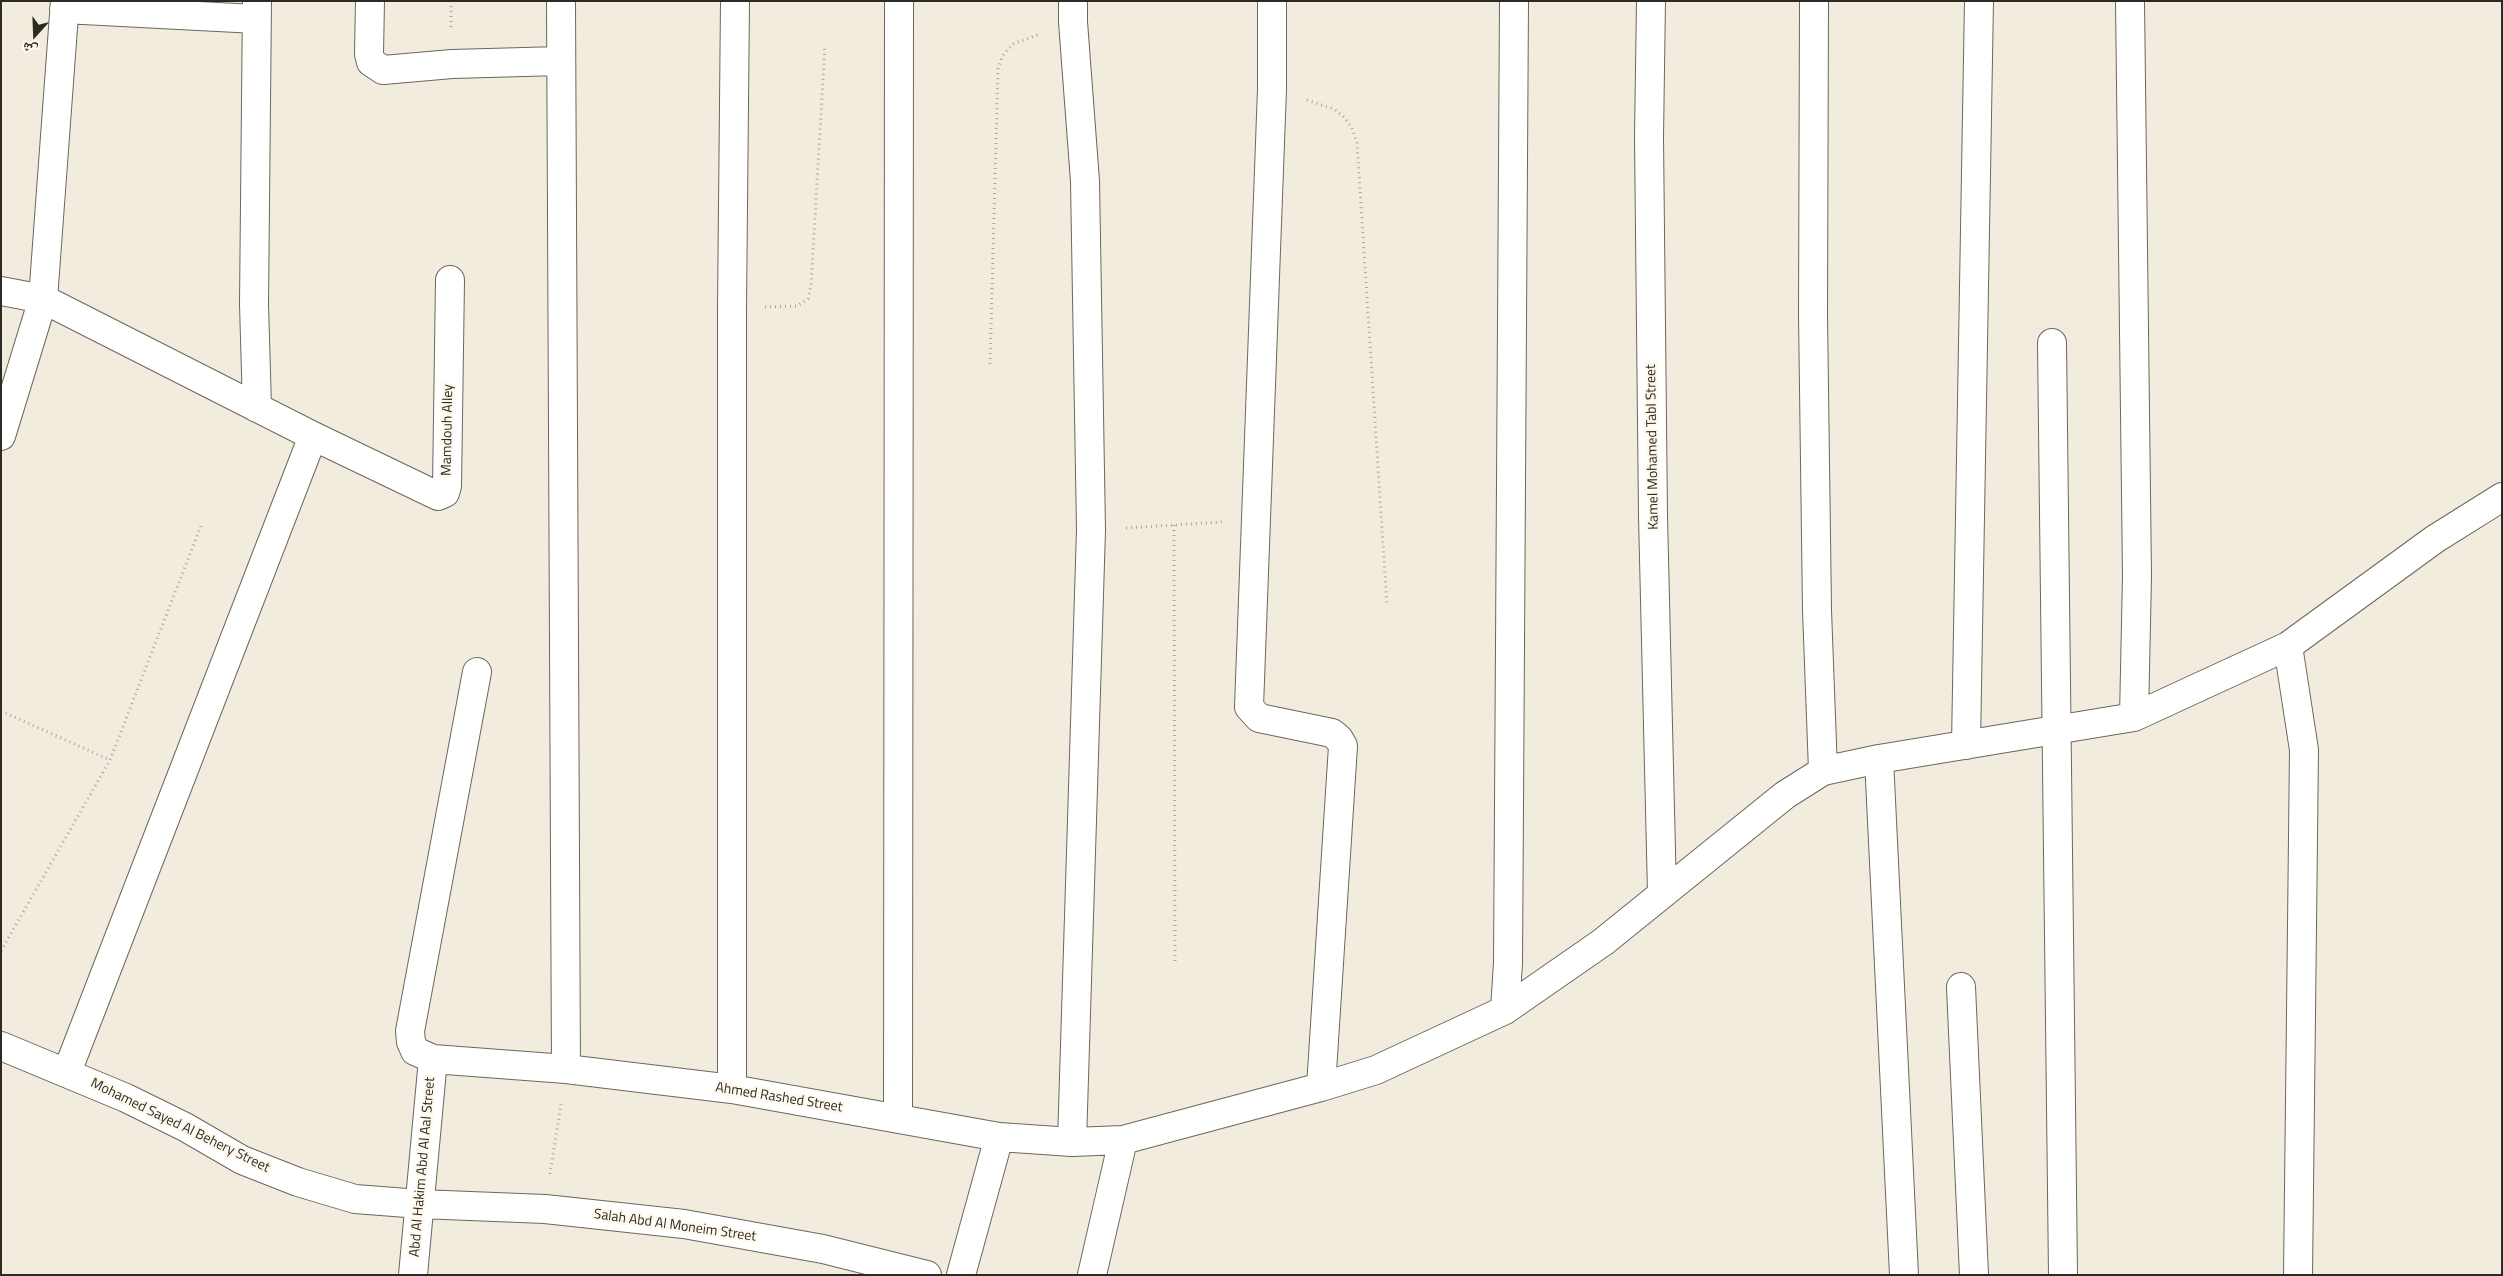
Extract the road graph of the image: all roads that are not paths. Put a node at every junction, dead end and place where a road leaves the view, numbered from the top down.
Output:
1 (370, 1) edge
2 (561, 1) edge
3 (735, 1) edge
4 (900, 1) edge
5 (1272, 1) edge
6 (1514, 1) edge
7 (1651, 1) edge
8 (1814, 1) edge
9 (1980, 1) edge
10 (2130, 1) edge
11 (65, 5) edge
12 (256, 10) edge
13 (1073, 12) edge
14 (560, 61) junction
15 (450, 280) dead end
16 (1, 291) edge
17 (43, 299) junction
18 (2052, 343) dead end
19 (257, 408) junction
20 (1, 436) edge
21 (313, 436) junction
22 (2502, 497) edge
23 (2288, 646) junction
24 (477, 672) dead end
25 (2134, 717) junction
26 (2056, 732) junction
27 (1966, 745) junction
28 (1879, 759) junction
29 (1823, 771) junction
30 (1662, 893) junction
31 (1961, 988) dead end
32 (1505, 1010) junction
33 (1, 1046) edge
34 (433, 1059) junction
35 (566, 1069) junction
36 (67, 1072) junction
37 (1321, 1087) junction
38 (732, 1089) junction
39 (898, 1118) junction
40 (999, 1137) junction
41 (1123, 1140) junction
42 (1072, 1142) junction
43 (420, 1204) junction
44 (413, 1275) edge
45 (927, 1275) edge
46 (961, 1275) edge
47 (1092, 1275) edge
48 (1904, 1275) edge
49 (1974, 1275) edge
50 (2063, 1275) edge
51 (2298, 1275) edge

1 - 14 street
2 - 14 street
3 - 38 street
4 - 39 street
5 - 37 street
6 - 32 street
7 - 30 street, Kamel Mohamed Tabl Street
8 - 29 street
9 - 27 street
10 - 25 street
11 - 12 street
11 - 17 street
12 - 19 street
13 - 42 street
14 - 35 street
15 - 21 street, Mamdouh Alley
16 - 17 street
17 - 19 street
17 - 20 street
18 - 26 street
19 - 21 street
21 - 36 street
22 - 23 street
23 - 25 street
23 - 51 street
24 - 34 street
25 - 26 street
26 - 27 street
26 - 50 street
27 - 28 street
28 - 29 street
28 - 48 street
29 - 30 street, Ahmed Rashed Street
30 - 32 street, Ahmed Rashed Street
31 - 49 street
32 - 37 street, Ahmed Rashed Street
33 - 36 street, Mohamed Sayed Al Behery Street
34 - 35 street, Ahmed Rashed Street
34 - 43 street, Abd Al Hakim Abd Al Aal Street
35 - 38 street, Ahmed Rashed Street
36 - 43 street, Mohamed Sayed Al Behery Street
37 - 41 street, Ahmed Rashed Street
38 - 39 street, Ahmed Rashed Street
39 - 40 street, Ahmed Rashed Street
40 - 42 street, Ahmed Rashed Street
40 - 46 street
41 - 42 street, Ahmed Rashed Street
41 - 47 street
43 - 44 street, Abd Al Hakim Abd Al Aal Street
43 - 45 street, Salah Abd Al Moneim Street

